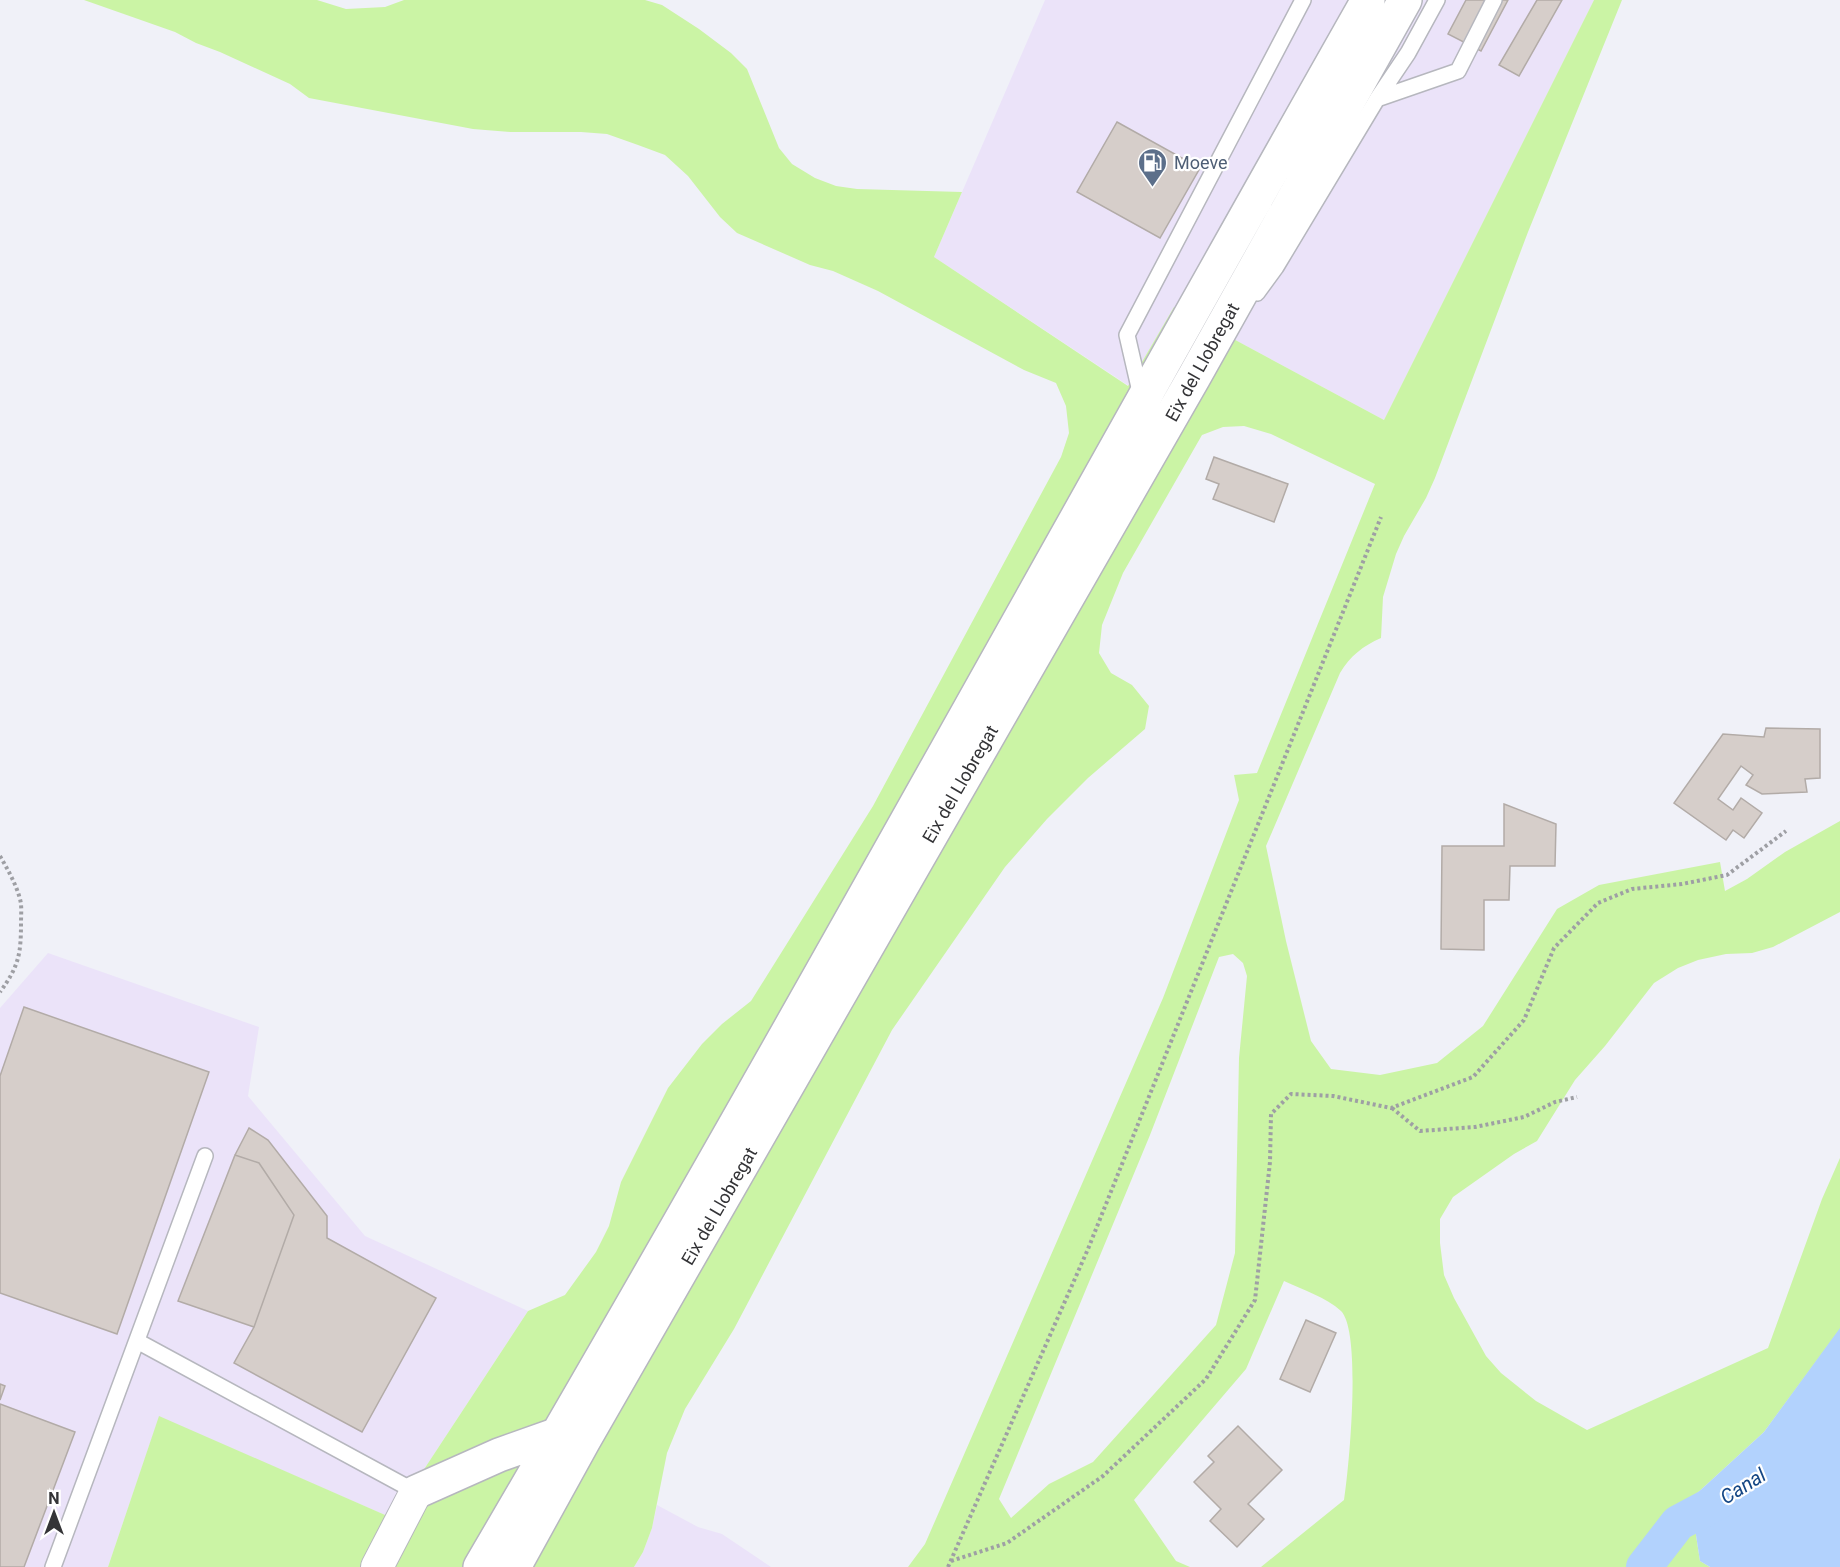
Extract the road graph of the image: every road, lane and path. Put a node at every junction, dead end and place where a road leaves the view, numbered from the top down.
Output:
1 (1304, 0) edge
2 (1368, 0) edge
3 (1404, 0) edge
4 (1437, 0) edge
5 (1494, 0) edge
6 (1377, 99) junction
7 (1194, 377) junction
8 (1142, 401) junction
9 (1381, 517) dead end
10 (1786, 831) dead end
11 (0, 856) edge
12 (0, 992) edge
13 (1577, 1097) dead end
14 (1391, 1108) junction
15 (205, 1156) dead end
16 (137, 1341) junction
17 (558, 1434) junction
18 (416, 1491) junction
19 (951, 1561) junction
20 (53, 1567) edge
21 (376, 1567) edge
22 (480, 1567) edge
23 (514, 1567) edge
24 (948, 1567) edge

1 - 8 lane
2 - 8 highway, Eix del Llobregat
3 - 7 highway, Eix del Llobregat
4 - 6 lane
5 - 6 lane
6 - 7 lane
7 - 23 highway, Eix del Llobregat
8 - 17 highway, Eix del Llobregat
9 - 19 path
10 - 14 path
11 - 12 path
13 - 14 path
14 - 19 path
15 - 16 lane
16 - 18 lane
16 - 20 lane
17 - 18 highway
17 - 22 highway, Eix del Llobregat
18 - 21 street
19 - 24 path

